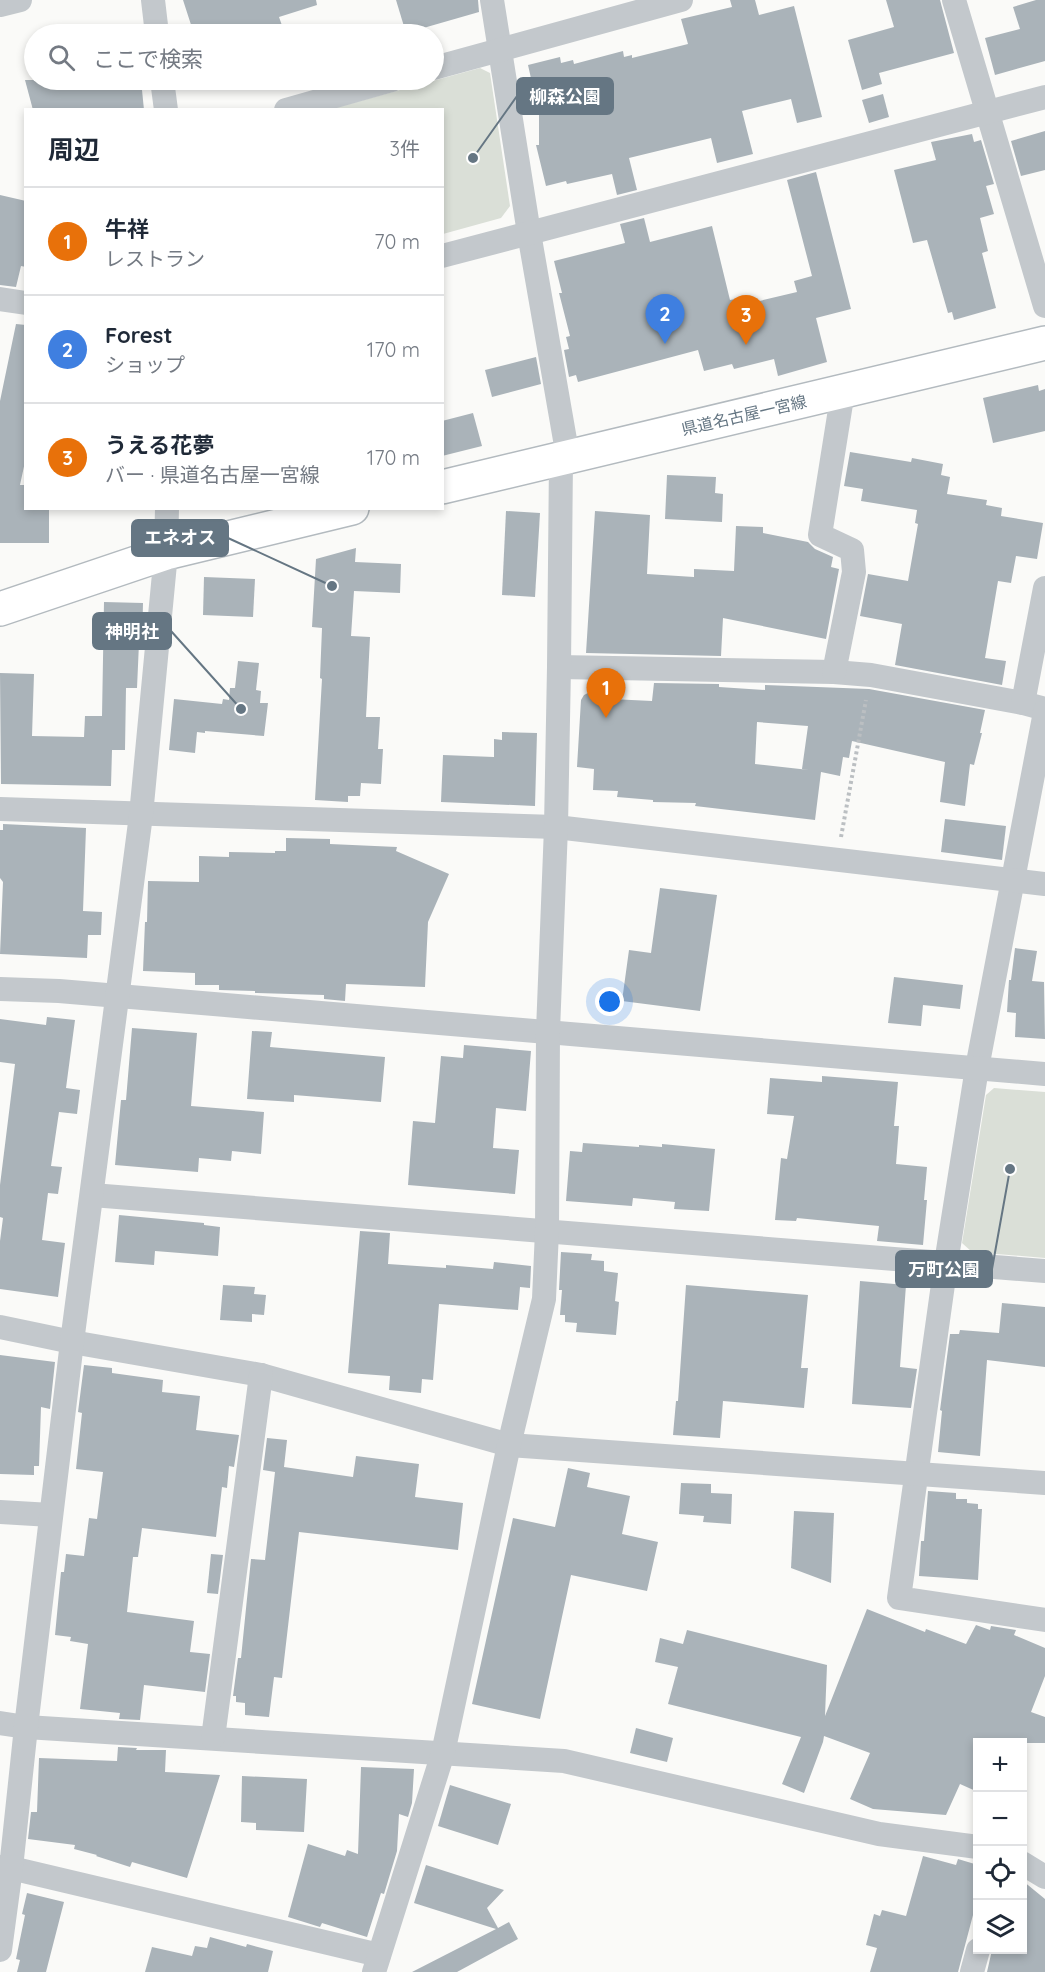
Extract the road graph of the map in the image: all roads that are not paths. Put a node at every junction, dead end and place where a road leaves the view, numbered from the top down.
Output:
1 (20, 0) edge
2 (153, 0) edge
3 (492, 0) edge
4 (681, 0) edge
5 (954, 0) edge
6 (0, 5) edge
7 (156, 24) edge
8 (500, 49) junction
9 (444, 65) edge
10 (163, 90) edge
11 (357, 90) edge
12 (1045, 98) edge
13 (166, 108) edge
14 (293, 108) edge
15 (987, 113) junction
16 (529, 233) junction
17 (444, 255) edge
18 (0, 299) edge
19 (24, 303) edge
20 (1045, 306) edge
21 (1045, 343) edge
22 (843, 391) junction
23 (564, 458) junction
24 (444, 487) edge
25 (167, 510) edge
26 (344, 510) edge
27 (166, 553) junction
28 (1045, 588) edge
29 (0, 609) edge
30 (559, 667) junction
31 (834, 672) junction
32 (1038, 708) edge
33 (0, 809) edge
34 (141, 815) junction
35 (556, 827) junction
36 (1013, 880) junction
37 (1045, 884) edge
38 (0, 989) edge
39 (118, 997) junction
40 (548, 1031) junction
41 (977, 1068) junction
42 (1045, 1074) edge
43 (92, 1195) junction
44 (547, 1231) junction
45 (946, 1263) junction
46 (1045, 1271) edge
47 (0, 1327) edge
48 (72, 1342) junction
49 (261, 1375) junction
50 (510, 1445) junction
51 (917, 1473) junction
52 (1045, 1483) edge
53 (0, 1512) edge
54 (51, 1515) junction
55 (1045, 1620) edge
56 (0, 1723) edge
57 (26, 1727) junction
58 (213, 1738) junction
59 (443, 1753) junction
60 (973, 1846) edge
61 (1027, 1866) edge
62 (6, 1868) edge
63 (1045, 1877) edge
64 (0, 1950) edge
65 (977, 1954) edge
66 (376, 1963) edge
67 (972, 1972) edge

1 - 6 street
2 - 7 street
3 - 8 street
4 - 8 street
5 - 15 street
8 - 9 street
8 - 16 street
10 - 13 street
11 - 14 street
12 - 15 street
15 - 16 street
15 - 20 street
16 - 17 street
16 - 23 street
18 - 19 street
21 - 22 main road, 県道名古屋一宮線
22 - 23 main road, 県道名古屋一宮線
22 - 31 street
23 - 24 main road, 県道名古屋一宮線
23 - 30 street
25 - 27 street
26 - 27 main road
27 - 29 main road
27 - 34 street
28 - 32 street
30 - 31 street
30 - 35 street
31 - 32 street
32 - 36 street
33 - 34 street
34 - 35 street
34 - 39 street
35 - 36 street
35 - 40 street
36 - 37 street
36 - 41 street
38 - 39 street
39 - 40 street
39 - 43 street
40 - 41 street
40 - 44 street
41 - 42 street
41 - 45 street
43 - 44 street
43 - 48 street
44 - 45 street
44 - 50 street
45 - 46 street
45 - 51 street
47 - 48 street
48 - 49 street
48 - 54 street
49 - 50 street
49 - 58 street
50 - 51 street
50 - 59 street
51 - 52 street
51 - 55 street
53 - 54 street
54 - 57 street
56 - 57 street
57 - 58 street
57 - 62 street
58 - 59 street
59 - 60 street
59 - 66 street
61 - 63 street
62 - 64 street
62 - 66 street
65 - 67 street

